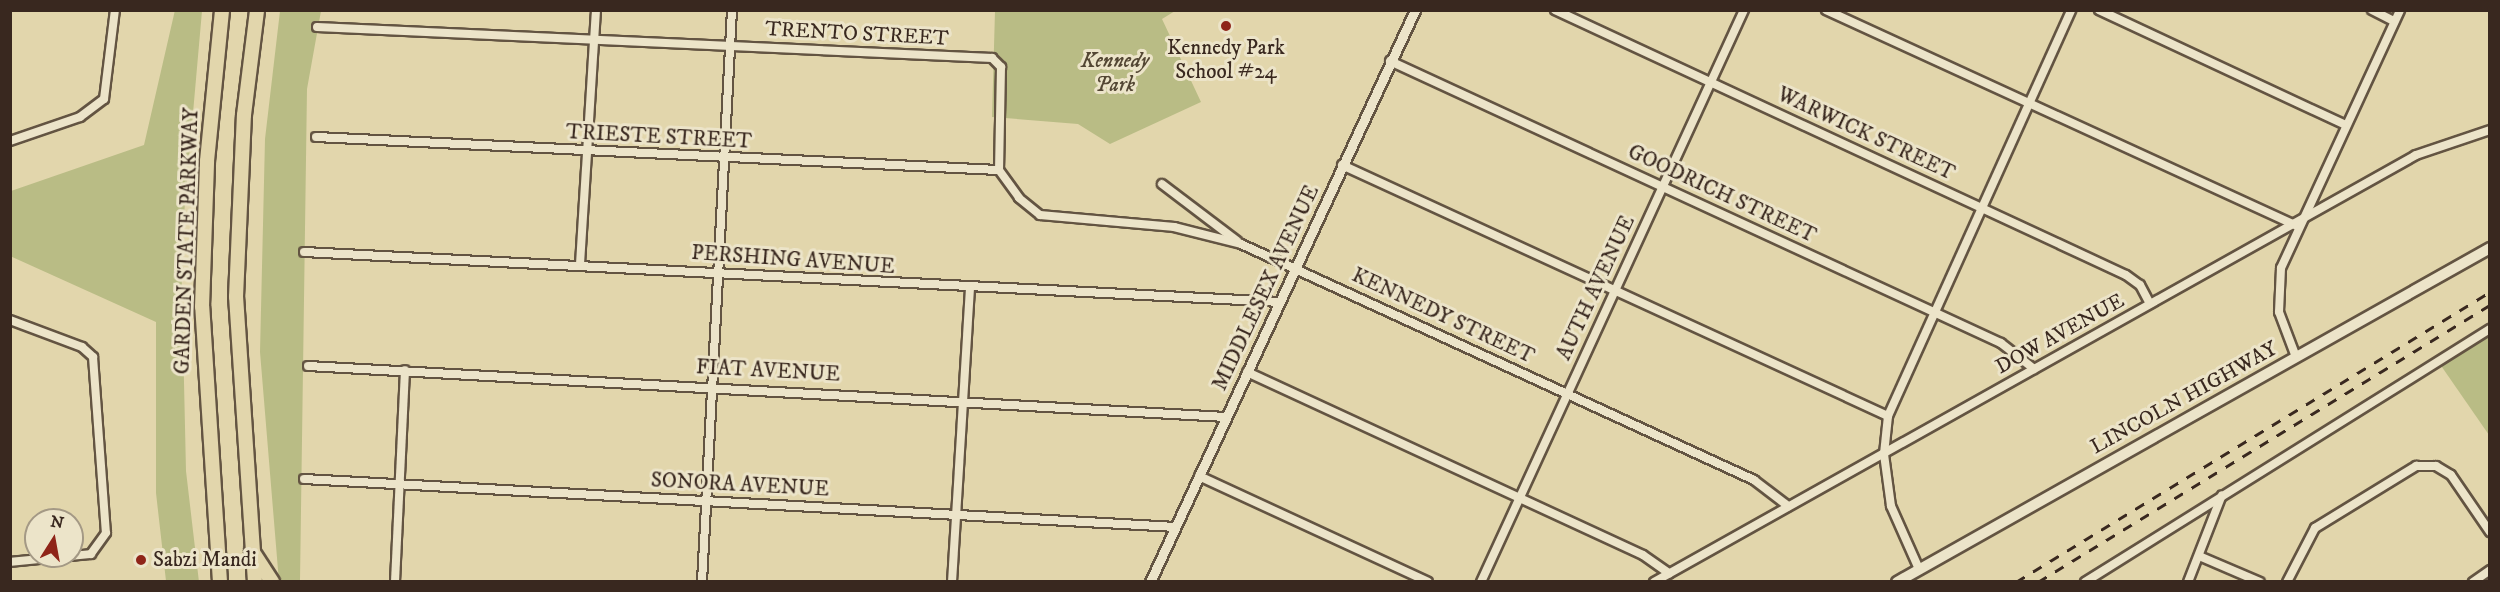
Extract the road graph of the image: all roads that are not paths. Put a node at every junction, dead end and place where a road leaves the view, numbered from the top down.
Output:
1 (114, 10) edge
2 (222, 10) edge
3 (256, 10) edge
4 (596, 10) edge
5 (732, 10) edge
6 (1415, 10) edge
7 (1555, 10) edge
8 (1744, 10) edge
9 (1826, 10) edge
10 (2071, 10) edge
11 (2099, 10) edge
12 (2372, 10) edge
13 (2400, 10) edge
14 (2394, 21) junction
15 (317, 27) dead end
16 (594, 42) junction
17 (729, 45) junction
18 (1390, 61) junction
19 (1711, 83) junction
20 (2028, 104) junction
21 (2346, 125) junction
22 (2490, 130) edge
23 (316, 137) dead end
24 (10, 141) edge
25 (587, 152) junction
26 (725, 159) junction
27 (1342, 165) junction
28 (999, 170) junction
29 (1162, 184) dead end
30 (1663, 186) junction
31 (1980, 207) junction
32 (2297, 226) junction
33 (1241, 244) junction
34 (2490, 248) edge
35 (304, 252) dead end
36 (580, 264) junction
37 (1295, 268) junction
38 (719, 273) junction
39 (970, 290) junction
40 (1615, 290) junction
41 (1280, 302) junction
42 (2150, 304) junction
43 (1932, 311) junction
44 (10, 320) edge
45 (2490, 329) edge
46 (2296, 357) junction
47 (308, 366) dead end
48 (2034, 369) junction
49 (405, 370) junction
50 (1247, 372) junction
51 (712, 387) junction
52 (1568, 394) junction
53 (963, 400) junction
54 (1226, 417) junction
55 (1888, 417) junction
56 (1884, 454) junction
57 (1199, 476) junction
58 (304, 479) dead end
59 (401, 485) junction
60 (2223, 495) junction
61 (1520, 498) junction
62 (707, 501) junction
63 (1788, 506) junction
64 (954, 514) junction
65 (1175, 527) junction
66 (2490, 532) edge
67 (252, 551) junction
68 (2199, 556) junction
69 (10, 562) edge
70 (1919, 568) junction
71 (2490, 570) edge
72 (1669, 573) junction
73 (1152, 581) edge
74 (219, 582) edge
75 (255, 582) edge
76 (272, 582) edge
77 (395, 582) edge
78 (702, 582) edge
79 (952, 582) edge
80 (1428, 582) edge
81 (1481, 582) edge
82 (1654, 582) edge
83 (1897, 582) edge
84 (2085, 582) edge
85 (2188, 582) edge
86 (2260, 582) edge
87 (2287, 582) edge
88 (2473, 582) edge

1 - 24 street
2 - 74 highway, GARDEN STATE PARKWAY
3 - 67 highway
4 - 16 street
5 - 17 street
6 - 18 street, MIDDLESEX AVENUE
7 - 19 street, WARWICK STREET
8 - 19 street, AUTH AVENUE
9 - 20 street
10 - 20 street
11 - 21 street
12 - 14 street
13 - 14 street
14 - 21 street
15 - 16 street, TRENTO STREET
16 - 17 street, TRENTO STREET
16 - 25 street
17 - 26 street
17 - 28 street, TRENTO STREET
18 - 27 street, MIDDLESEX AVENUE
18 - 30 street, GOODRICH STREET
19 - 30 street, AUTH AVENUE
19 - 31 street, WARWICK STREET
20 - 31 street
20 - 32 street
21 - 32 street
22 - 32 street, DOW AVENUE
23 - 25 street, TRIESTE STREET
25 - 26 street, TRIESTE STREET
25 - 36 street
26 - 28 street, TRIESTE STREET
26 - 38 street
27 - 37 street, MIDDLESEX AVENUE
27 - 40 street
28 - 33 street, KENNEDY STREET
29 - 33 street, KENNEDY STREET
30 - 40 street, AUTH AVENUE
30 - 43 street, GOODRICH STREET
31 - 42 street, WARWICK STREET
31 - 43 street
32 - 42 street, DOW AVENUE
32 - 46 street
33 - 37 street, KENNEDY STREET
34 - 46 main road, LINCOLN HIGHWAY
35 - 36 street, PERSHING AVENUE
36 - 38 street, PERSHING AVENUE
37 - 41 street, MIDDLESEX AVENUE
37 - 52 street, KENNEDY STREET
38 - 39 street, PERSHING AVENUE
38 - 51 street
39 - 41 street, PERSHING AVENUE
39 - 53 street
40 - 52 street, AUTH AVENUE
40 - 55 street
41 - 50 street, MIDDLESEX AVENUE
42 - 48 street, DOW AVENUE
43 - 48 street, GOODRICH STREET
43 - 55 street
44 - 69 street
45 - 60 street
46 - 70 main road, LINCOLN HIGHWAY
47 - 49 street, FIAT AVENUE
48 - 56 street, DOW AVENUE
49 - 51 street, FIAT AVENUE
49 - 59 street
50 - 54 street, MIDDLESEX AVENUE
50 - 61 street
51 - 53 street, FIAT AVENUE
51 - 62 street
52 - 61 street, AUTH AVENUE
52 - 63 street, KENNEDY STREET
53 - 54 street, FIAT AVENUE
53 - 64 street
54 - 57 street, MIDDLESEX AVENUE
55 - 56 street
56 - 63 street, DOW AVENUE
56 - 70 street
57 - 65 street, MIDDLESEX AVENUE
57 - 80 street
58 - 59 street, SONORA AVENUE
59 - 62 street, SONORA AVENUE
59 - 77 street
60 - 68 street
60 - 84 street
61 - 72 street
61 - 81 street, AUTH AVENUE
62 - 64 street, SONORA AVENUE
62 - 78 street
63 - 72 street, DOW AVENUE
64 - 65 street, SONORA AVENUE
64 - 79 street
65 - 73 street, MIDDLESEX AVENUE
66 - 87 street
67 - 75 highway
67 - 76 highway
68 - 85 street
68 - 86 street
70 - 83 main road, LINCOLN HIGHWAY
71 - 88 street
72 - 82 street, DOW AVENUE

